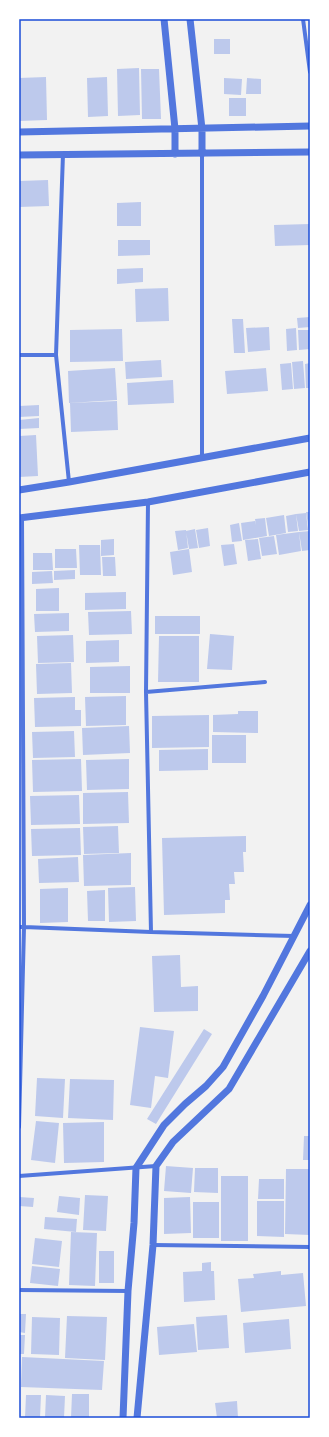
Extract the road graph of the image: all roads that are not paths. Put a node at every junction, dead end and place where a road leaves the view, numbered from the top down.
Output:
1 (164, 19) edge
2 (190, 19) edge
3 (303, 19) edge
4 (310, 72) edge
5 (310, 126) edge
6 (175, 129) junction
7 (202, 129) junction
8 (19, 132) edge
9 (310, 152) edge
10 (63, 154) junction
11 (175, 154) junction
12 (202, 154) junction
13 (19, 155) edge
14 (19, 355) edge
15 (56, 355) junction
16 (310, 438) edge
17 (202, 458) junction
18 (310, 472) edge
19 (69, 482) junction
20 (19, 490) edge
21 (148, 502) junction
22 (20, 518) edge
23 (265, 682) dead end
24 (146, 692) junction
25 (21, 760) edge
26 (310, 905) edge
27 (21, 927) edge
28 (151, 932) junction
29 (294, 936) junction
30 (310, 952) edge
31 (19, 1127) edge
32 (156, 1166) junction
33 (136, 1168) junction
34 (19, 1176) edge
35 (153, 1245) junction
36 (310, 1247) edge
37 (19, 1290) edge
38 (128, 1291) junction
39 (123, 1418) edge
40 (137, 1418) edge

1 - 6 street
2 - 7 street
3 - 4 street
5 - 7 street
6 - 7 street
6 - 8 street
6 - 11 street
7 - 12 street
9 - 12 street
10 - 11 street
10 - 13 street
10 - 15 street
11 - 12 street
12 - 17 street
14 - 15 street
15 - 19 street
16 - 17 street
17 - 19 street
18 - 21 street
19 - 20 street
21 - 22 street
21 - 24 street
22 - 25 street
23 - 24 street
24 - 28 street
25 - 27 street
26 - 29 street
27 - 28 street
27 - 31 street
28 - 29 street
29 - 33 street
30 - 32 street
32 - 33 street
32 - 35 street
33 - 34 street
33 - 38 street
35 - 36 street
35 - 40 street
37 - 38 street
38 - 39 street

